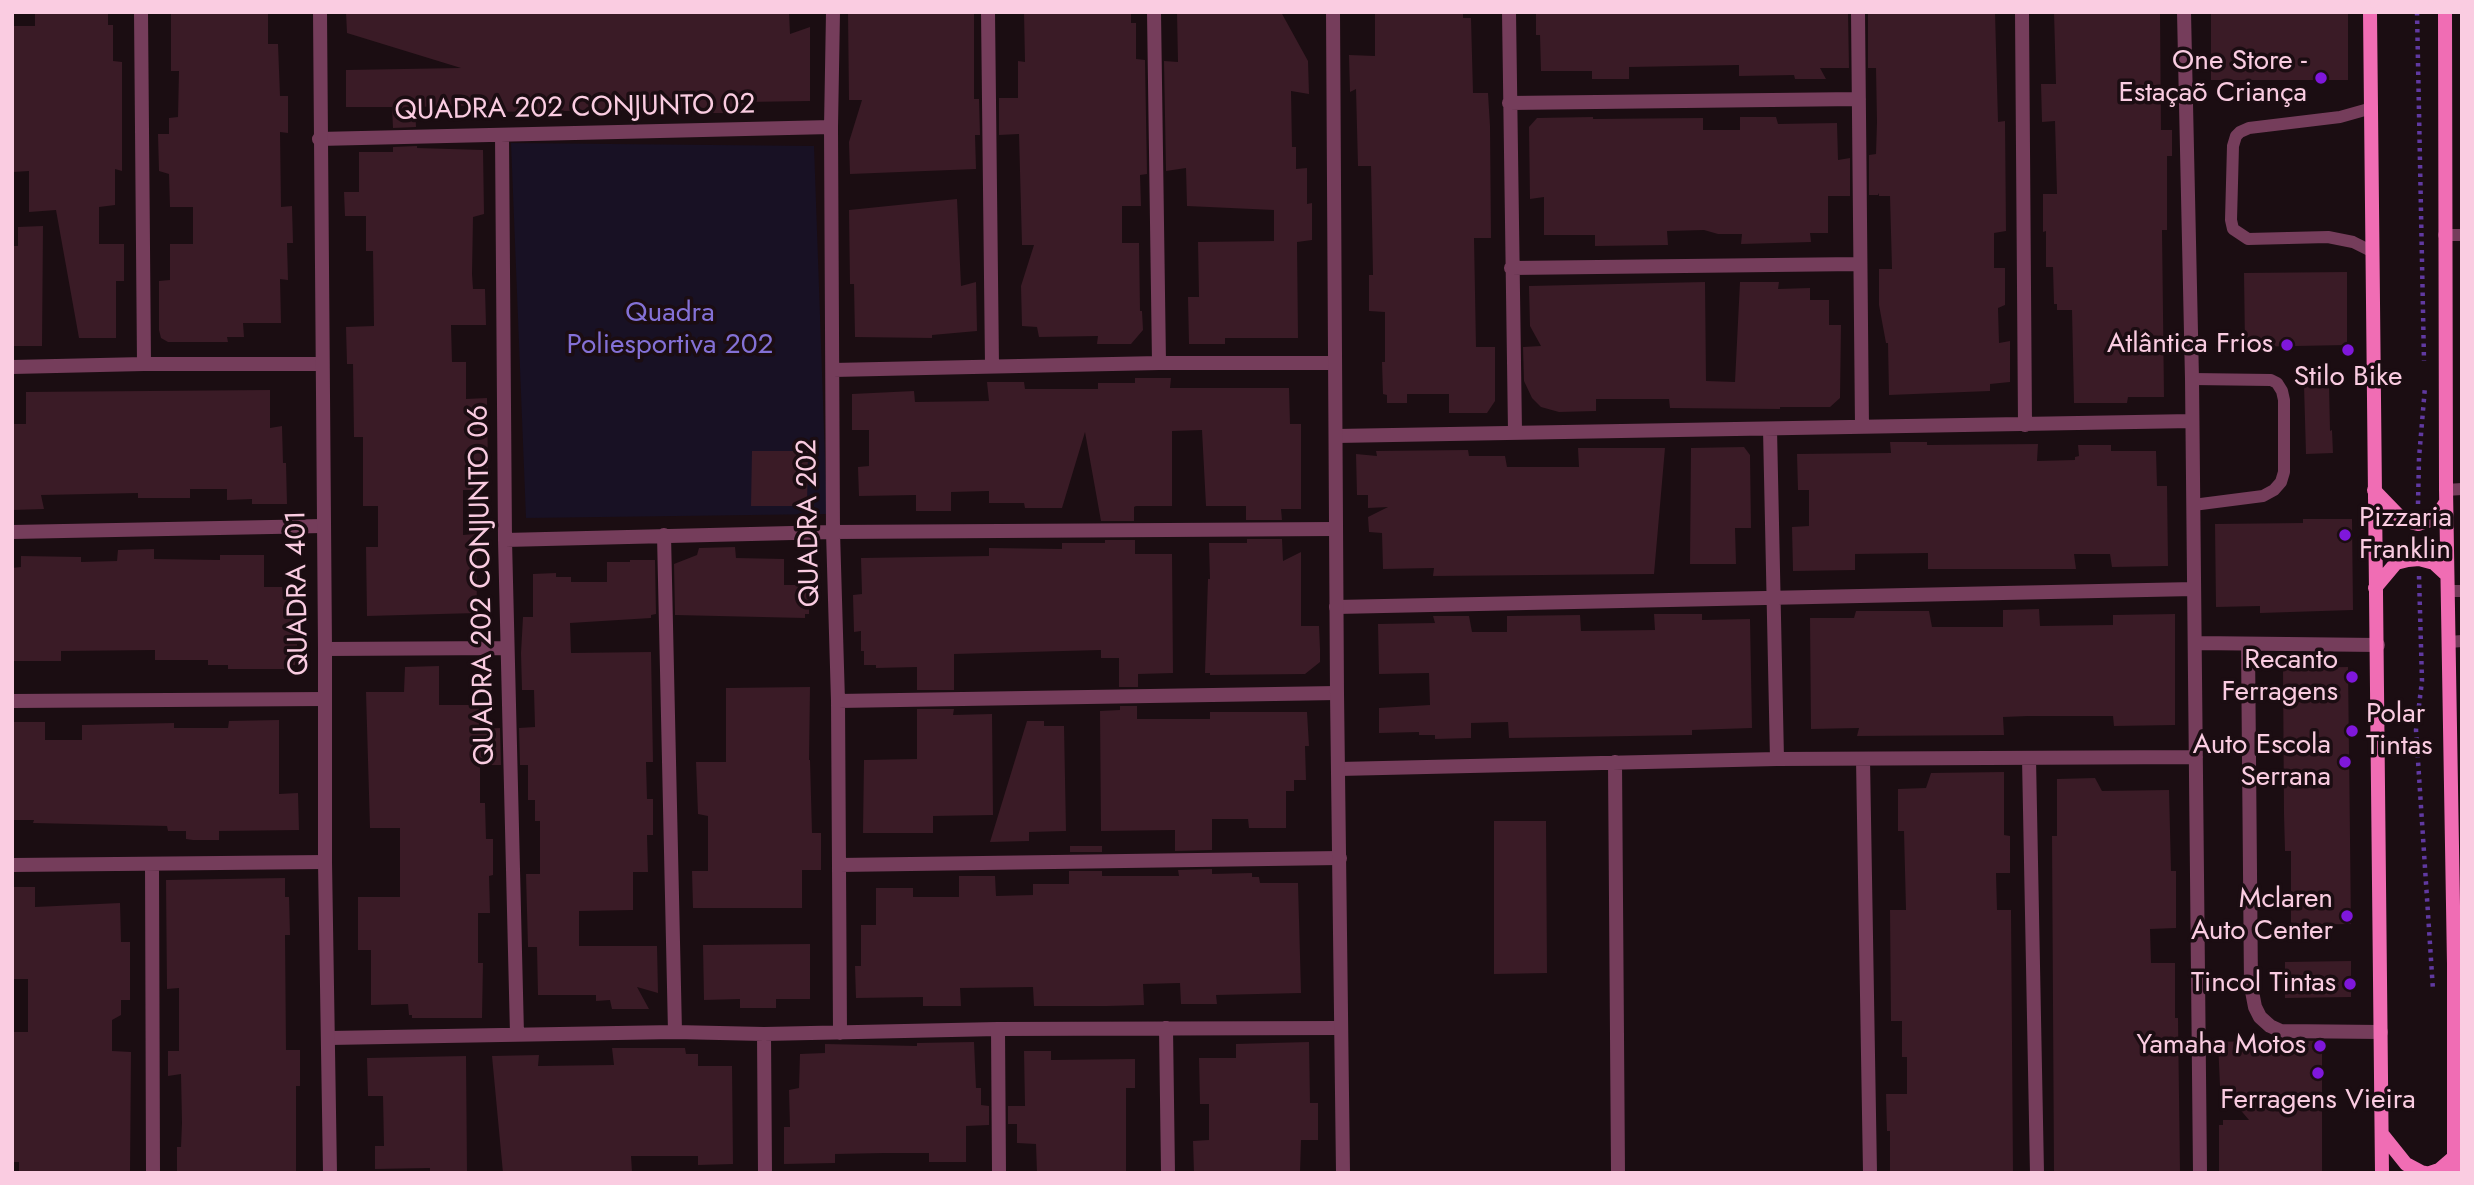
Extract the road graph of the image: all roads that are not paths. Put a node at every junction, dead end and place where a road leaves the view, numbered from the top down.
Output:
1 (141, 12) edge
2 (320, 12) edge
3 (832, 12) edge
4 (988, 12) edge
5 (1154, 12) edge
6 (1333, 12) edge
7 (1509, 12) edge
8 (1858, 12) edge
9 (2022, 12) edge
10 (2184, 12) edge
11 (2370, 12) edge
12 (2445, 12) edge
13 (1859, 99) junction
14 (1509, 103) junction
15 (2372, 108) junction
16 (831, 127) junction
17 (502, 135) junction
18 (320, 139) junction
19 (2444, 235) junction
20 (2462, 235) edge
21 (2371, 251) junction
22 (1859, 264) junction
23 (1511, 268) junction
24 (1159, 363) junction
25 (1335, 363) junction
26 (144, 364) junction
27 (322, 364) junction
28 (992, 366) junction
29 (12, 367) edge
30 (833, 370) junction
31 (2192, 379) junction
32 (2192, 421) junction
33 (2025, 425) junction
34 (1862, 428) junction
35 (1770, 429) junction
36 (1515, 432) junction
37 (1336, 436) junction
38 (2462, 489) edge
39 (2374, 490) junction
40 (2446, 496) junction
41 (2193, 505) junction
42 (323, 526) junction
43 (1335, 529) junction
44 (833, 531) junction
45 (12, 532) edge
46 (664, 535) junction
47 (505, 540) junction
48 (2447, 575) junction
49 (2375, 588) junction
50 (2194, 589) junction
51 (2455, 591) edge
52 (1775, 599) junction
53 (1336, 607) junction
54 (2455, 642) edge
55 (2196, 643) junction
56 (2248, 644) junction
57 (2378, 645) junction
58 (507, 648) junction
59 (325, 649) junction
60 (1337, 693) junction
61 (325, 699) junction
62 (12, 701) edge
63 (838, 701) junction
64 (2449, 718) junction
65 (2462, 729) edge
66 (2196, 757) junction
67 (2029, 758) junction
68 (1777, 759) junction
69 (1863, 759) junction
70 (1615, 762) junction
71 (1339, 769) junction
72 (1340, 858) junction
73 (325, 862) junction
74 (152, 864) junction
75 (12, 865) edge
76 (839, 865) junction
77 (2458, 960) edge
78 (1166, 1028) junction
79 (1340, 1028) junction
80 (998, 1029) junction
81 (675, 1032) junction
82 (2381, 1032) junction
83 (840, 1033) junction
84 (517, 1034) junction
85 (764, 1034) junction
86 (329, 1038) junction
87 (2458, 1072) edge
88 (2382, 1135) junction
89 (2454, 1157) junction
90 (153, 1173) edge
91 (330, 1173) edge
92 (765, 1173) edge
93 (999, 1173) edge
94 (1168, 1173) edge
95 (1343, 1173) edge
96 (1618, 1173) edge
97 (1870, 1173) edge
98 (2037, 1173) edge
99 (2200, 1173) edge
100 (2382, 1173) edge
101 (2428, 1173) edge
102 (2454, 1173) edge

1 - 26 street
2 - 18 street, QUADRA 401
3 - 16 street, QUADRA 202
4 - 28 street
5 - 24 street
6 - 25 street
7 - 14 street
8 - 13 street
9 - 33 street
10 - 31 street
11 - 15 main road
12 - 19 main road
13 - 14 street
13 - 22 street
14 - 23 street
15 - 21 main road
15 - 21 lane
16 - 17 street, QUADRA 202 CONJUNTO 02
16 - 30 street, QUADRA 202
17 - 18 street, QUADRA 202 CONJUNTO 02
17 - 47 street, QUADRA 202 CONJUNTO 06
18 - 27 street, QUADRA 401
19 - 20 lane
19 - 40 main road
21 - 39 main road
22 - 23 street
22 - 34 street
23 - 36 street
24 - 25 street
24 - 28 street
25 - 37 street
26 - 27 street
26 - 29 street
27 - 42 street, QUADRA 401
28 - 30 street
30 - 44 street, QUADRA 202
31 - 32 street
31 - 41 lane
32 - 33 street
32 - 41 street
33 - 34 street
34 - 35 street
35 - 36 street
35 - 52 street
36 - 37 street
37 - 43 street
38 - 40 lane
39 - 40 main road
39 - 49 main road
40 - 48 main road
41 - 50 street
42 - 45 street
42 - 59 street, QUADRA 401
43 - 44 street
43 - 53 street
44 - 46 street
44 - 63 street, QUADRA 202
46 - 47 street
46 - 81 street
47 - 58 street, QUADRA 202 CONJUNTO 06
48 - 49 main road
48 - 51 main road
49 - 57 main road
50 - 52 street
50 - 55 street
51 - 54 main road
52 - 53 street
52 - 68 street
53 - 60 street
54 - 64 main road
55 - 56 street
55 - 66 street
56 - 57 street
56 - 82 street
57 - 82 main road
58 - 59 street
58 - 84 street, QUADRA 202 CONJUNTO 06
59 - 61 street, QUADRA 401
60 - 63 street
60 - 71 street
61 - 62 street
61 - 73 street, QUADRA 401
63 - 76 street, QUADRA 202
64 - 65 lane
64 - 77 main road
66 - 67 street
66 - 99 street
67 - 69 street
67 - 98 street
68 - 69 street
68 - 70 street
69 - 97 street
70 - 71 street
70 - 96 street
71 - 72 street
72 - 76 street
72 - 79 street
73 - 74 street
73 - 86 street, QUADRA 401
74 - 75 street
74 - 90 street
76 - 83 street, QUADRA 202
77 - 87 main road
78 - 79 street
78 - 80 street
78 - 94 street
79 - 95 street
80 - 83 street
80 - 93 street
81 - 84 street
81 - 85 street
82 - 88 main road
83 - 85 street
84 - 86 street
85 - 92 street
86 - 91 street, QUADRA 401
87 - 89 main road
88 - 100 main road
88 - 101 main road
89 - 101 main road
89 - 102 main road

